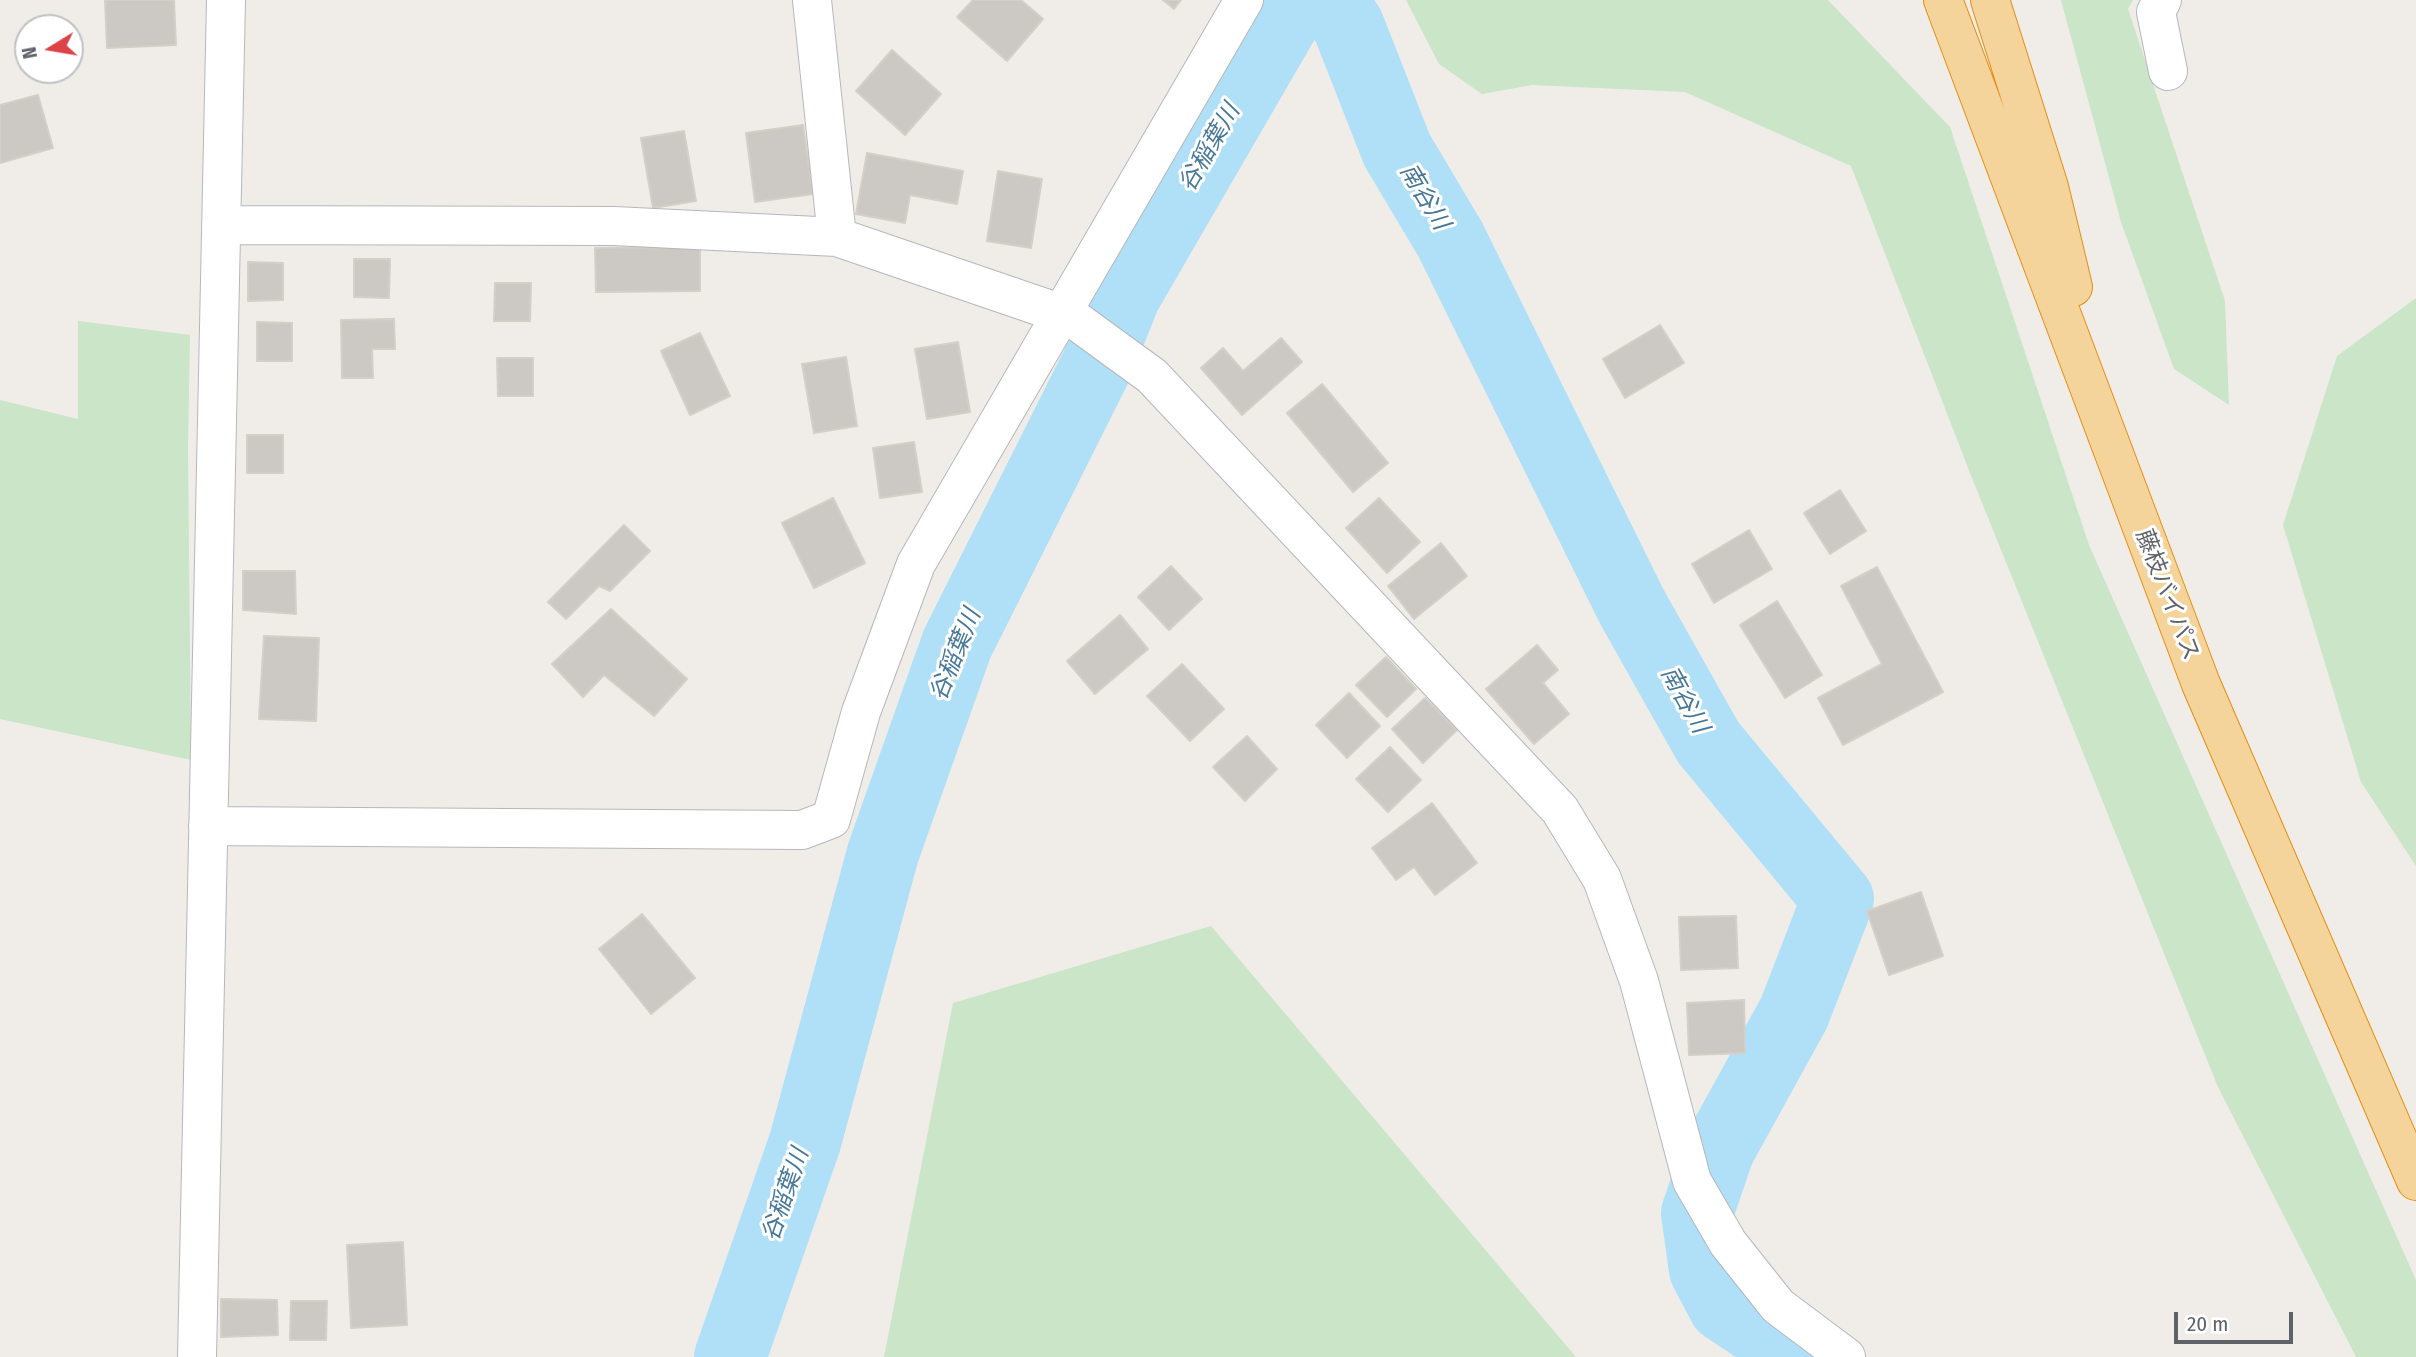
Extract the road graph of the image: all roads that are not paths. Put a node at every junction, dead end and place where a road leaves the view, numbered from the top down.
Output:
1 (226, 0) edge
2 (812, 0) edge
3 (1244, 0) edge
4 (1943, 0) edge
5 (1990, 0) edge
6 (2162, 0) edge
7 (2168, 71) dead end
8 (221, 225) junction
9 (837, 237) junction
10 (1066, 315) junction
11 (2112, 451) junction
12 (208, 826) junction
13 (2416, 1181) edge
14 (197, 1357) edge
15 (1846, 1357) edge

1 - 8 street
2 - 9 street
3 - 10 street
4 - 11 highway, 藤枝バイパス
5 - 11 highway
6 - 7 street
8 - 9 street
8 - 12 street
9 - 10 street
10 - 12 street
10 - 15 street
11 - 13 highway, 藤枝バイパス
12 - 14 street

